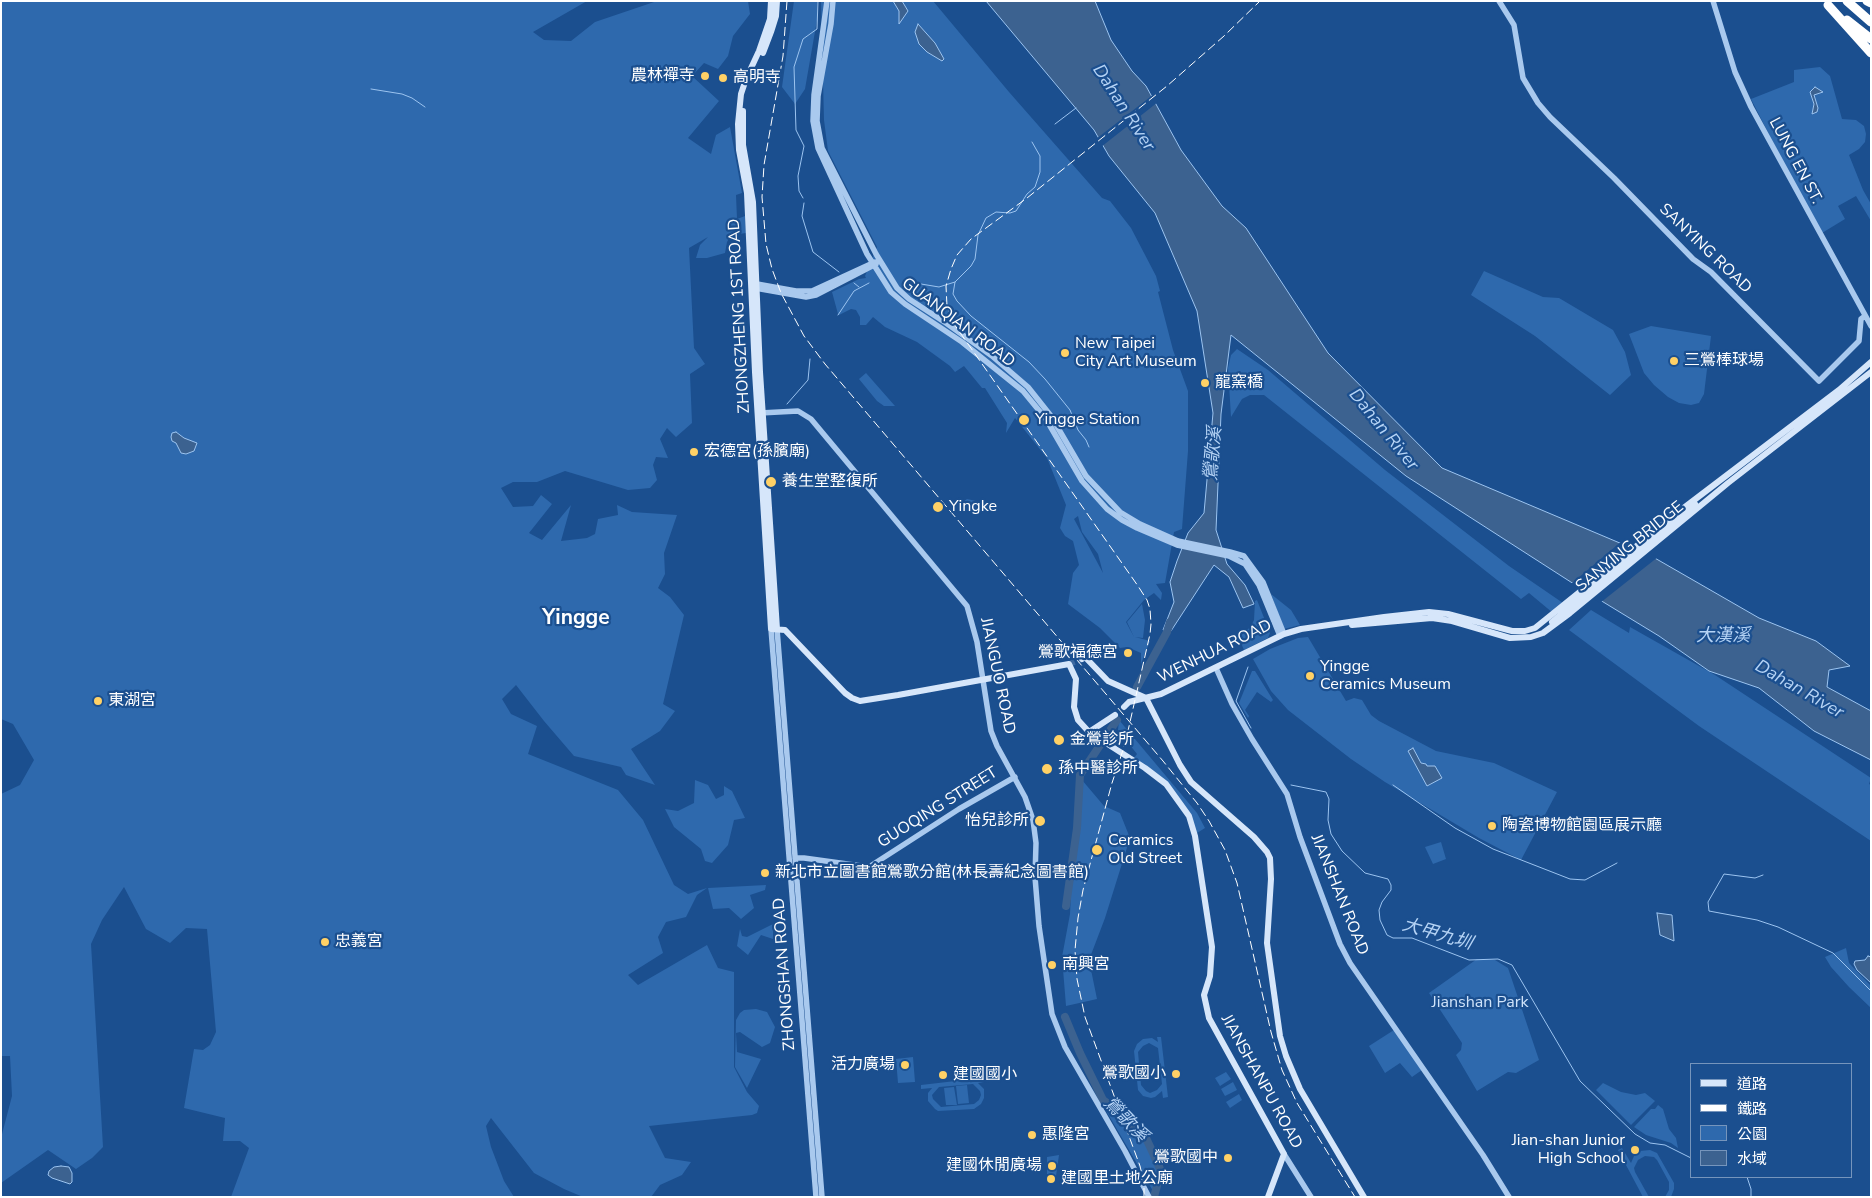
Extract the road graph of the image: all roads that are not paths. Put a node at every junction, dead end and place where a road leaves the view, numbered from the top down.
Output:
1 (771, 1) edge
2 (777, 1) edge
3 (827, 1) edge
4 (833, 1) edge
5 (1499, 1) edge
6 (1713, 1) edge
7 (1847, 1) edge
8 (1867, 1) edge
9 (1826, 3) edge
10 (1871, 3) edge
11 (1871, 22) edge
12 (1871, 39) edge
13 (1871, 53) edge
14 (880, 261) junction
15 (873, 265) junction
16 (756, 287) junction
17 (1865, 316) junction
18 (1871, 326) edge
19 (1871, 362) edge
20 (1871, 372) edge
21 (1840, 392) junction
22 (761, 413) junction
23 (1726, 481) junction
24 (1182, 544) junction
25 (1408, 617) junction
26 (1550, 624) dead end
27 (774, 629) junction
28 (1282, 635) junction
29 (1082, 659) dead end
30 (1216, 668) junction
31 (983, 680) junction
32 (1143, 697) junction
33 (1124, 707) dead end
34 (1115, 715) dead end
35 (1089, 732) junction
36 (1015, 777) junction
37 (790, 852) junction
38 (795, 858) junction
39 (800, 951) junction
40 (1284, 1154) junction
41 (1147, 1196) edge
42 (1310, 1196) edge
43 (816, 1197) edge
44 (822, 1197) edge
45 (1268, 1197) edge
46 (1364, 1197) edge
47 (1509, 1197) edge

1 - 16 main road, ZHONGZHENG 1ST ROAD
2 - 16 main road, ZHONGZHENG 1ST ROAD
3 - 15 street, GUANQIAN ROAD
4 - 14 street, GUANQIAN ROAD
5 - 17 street, SANYING ROAD
6 - 17 street, LUNG EN ST.
7 - 11 highway
8 - 10 highway
9 - 12 highway
9 - 13 highway
14 - 15 street
14 - 24 street, GUANQIAN ROAD
15 - 16 street
15 - 16 street
15 - 24 street, GUANQIAN ROAD
16 - 22 main road, ZHONGZHENG 1ST ROAD
17 - 18 street, LUNG EN ST.
19 - 21 main road
20 - 21 main road
21 - 23 main road, SANYING BRIDGE
22 - 27 main road, ZHONGZHENG 1ST ROAD
22 - 31 street, JIANGUO ROAD
23 - 25 main road, SANYING BRIDGE
23 - 25 main road, SANYING BRIDGE
23 - 26 main road
24 - 28 street
25 - 28 main road, WENHUA ROAD
27 - 31 main road
27 - 37 street, ZHONGSHAN ROAD
27 - 38 street, ZHONGSHAN ROAD
28 - 30 main road, WENHUA ROAD
29 - 32 main road
30 - 32 main road, WENHUA ROAD
30 - 47 street, JIANSHAN ROAD
31 - 35 main road
31 - 36 street, JIANGUO ROAD
32 - 33 main road
32 - 46 main road
34 - 35 main road
35 - 40 main road, JIANSHANPU ROAD
36 - 38 street, GUOQING STREET
36 - 41 street, JIANGUO ROAD
37 - 38 street
37 - 39 street, ZHONGSHAN ROAD
38 - 39 street, ZHONGSHAN ROAD
39 - 43 street, ZHONGSHAN ROAD
39 - 44 street, ZHONGSHAN ROAD
40 - 42 street, JIANSHANPU ROAD
40 - 45 main road

